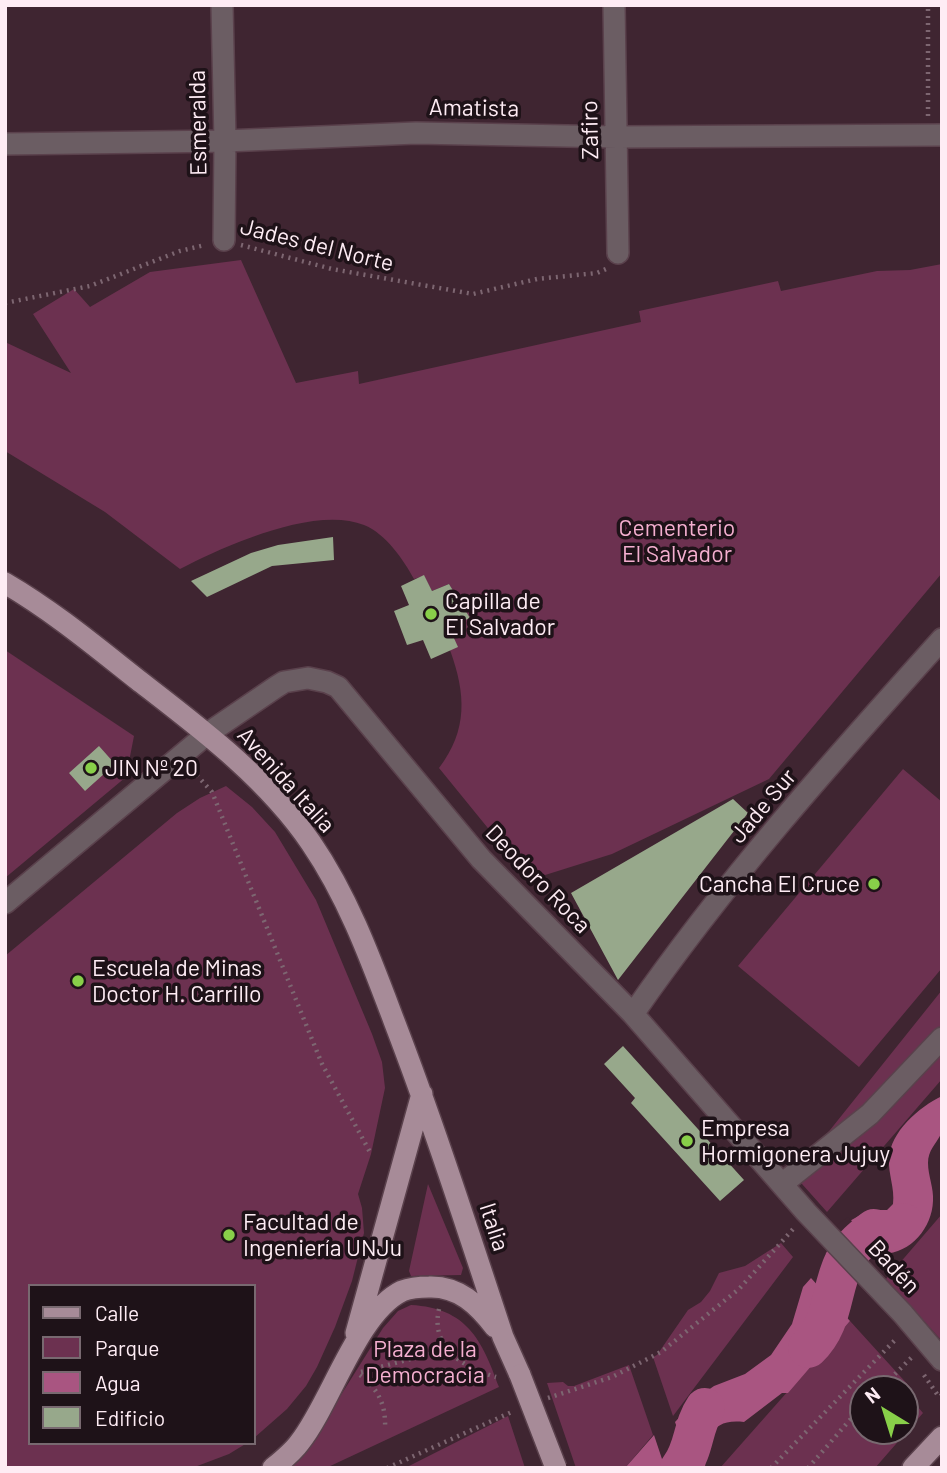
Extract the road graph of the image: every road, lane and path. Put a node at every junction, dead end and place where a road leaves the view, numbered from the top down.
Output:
1 (222, 5) edge
2 (614, 5) edge
3 (928, 5) edge
4 (935, 135) edge
5 (617, 137) junction
6 (225, 141) junction
7 (5, 144) edge
8 (224, 240) junction
9 (618, 253) joint
10 (5, 303) edge
11 (5, 583) edge
12 (942, 639) edge
13 (207, 734) junction
14 (179, 757) junction
15 (5, 903) edge
16 (633, 1014) junction
17 (942, 1038) edge
18 (422, 1094) junction
19 (371, 1154) dead end
20 (782, 1184) junction
21 (806, 1212) junction
22 (439, 1309) dead end
23 (503, 1337) junction
24 (352, 1349) junction
25 (449, 1349) junction
26 (912, 1357) junction
27 (942, 1360) edge
28 (894, 1375) edge
29 (496, 1377) dead end
30 (942, 1395) edge
31 (541, 1401) dead end
32 (517, 1410) dead end
33 (849, 1421) edge
34 (385, 1429) dead end
35 (942, 1437) edge
36 (273, 1468) edge
37 (387, 1468) edge
38 (556, 1468) edge
39 (771, 1468) edge
40 (808, 1468) edge
41 (913, 1468) edge

1 - 6 street, Esmeralda
2 - 5 street, Zafiro
3 - 4 path
4 - 5 street, Amatista
5 - 6 street, Amatista
5 - 9 street, Zafiro
6 - 7 street, Amatista
6 - 8 street, Esmeralda
8 - 9 path, Jades del Norte
8 - 10 path, Jades del Norte
11 - 13 main road, Avenida Italia
12 - 16 street, Jade Sur
13 - 14 street, Deodoro Roca
13 - 16 street, Deodoro Roca
13 - 18 main road, Avenida Italia
14 - 15 street, Deodoro Roca
14 - 19 path
16 - 20 street, Deodoro Roca
17 - 20 street
18 - 23 main road, Italia
18 - 24 main road
20 - 21 street, Deodoro Roca
21 - 27 street, Badén
21 - 31 path
22 - 25 path
23 - 24 main road
23 - 38 main road, Italia, bridge
24 - 36 main road
25 - 29 path
25 - 34 path
26 - 28 path
26 - 30 path
26 - 39 path
32 - 37 path
33 - 40 path
35 - 41 main road

